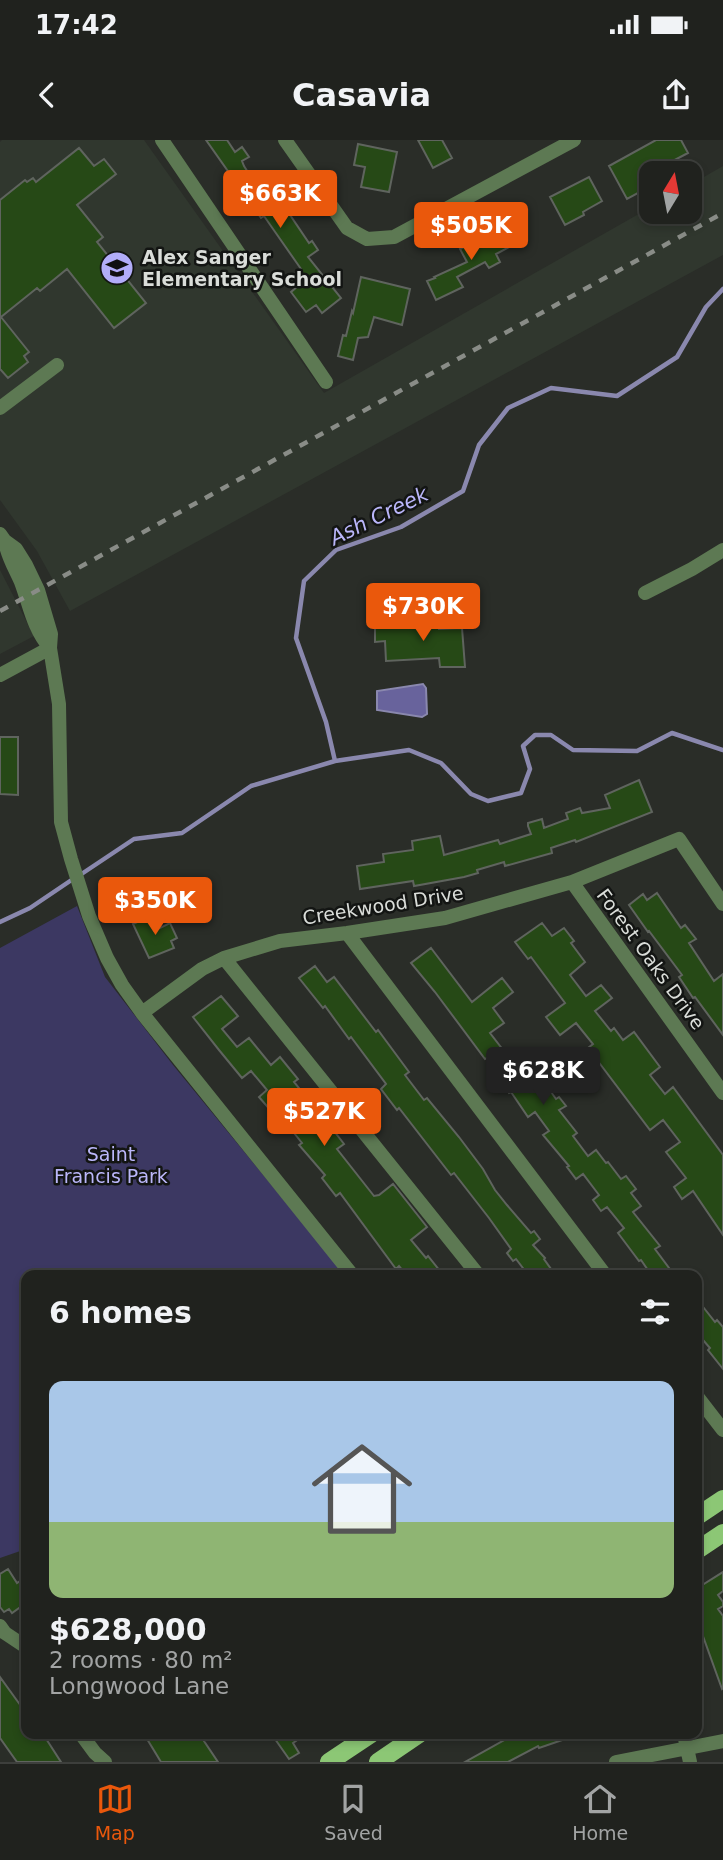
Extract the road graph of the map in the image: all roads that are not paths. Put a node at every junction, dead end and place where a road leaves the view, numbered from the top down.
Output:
1 (162, 140) edge
2 (285, 140) edge
3 (574, 140) edge
4 (57, 365) dead end
5 (326, 383) dead end
6 (0, 408) edge
7 (6, 547) edge
8 (723, 550) edge
9 (645, 593) dead end
10 (50, 648) junction
11 (0, 675) edge
12 (572, 882) junction
13 (723, 904) edge
14 (347, 933) junction
15 (224, 958) junction
16 (142, 1013) junction
17 (723, 1093) edge
18 (348, 1270) edge
19 (474, 1270) edge
20 (601, 1270) edge
21 (702, 1403) edge
22 (723, 1430) edge
23 (723, 1499) edge
24 (702, 1513) edge
25 (722, 1537) edge
26 (702, 1548) edge
27 (0, 1626) edge
28 (21, 1644) edge
29 (85, 1739) edge
30 (364, 1739) edge
31 (412, 1739) edge
32 (685, 1741) edge
33 (723, 1741) edge
34 (105, 1762) edge
35 (329, 1762) edge
36 (378, 1762) edge
37 (616, 1762) edge
38 (690, 1762) edge

1 - 5 street
2 - 3 street
4 - 6 street
7 - 10 street
8 - 9 street
10 - 11 street
10 - 16 street
12 - 13 street, Creekwood Drive
12 - 14 street, Creekwood Drive
12 - 17 street, Forest Oaks Drive
14 - 15 street, Creekwood Drive
14 - 20 street
15 - 16 street, Creekwood Drive
15 - 19 street
16 - 18 street
21 - 22 street
23 - 24 main road
25 - 26 main road
27 - 28 street
29 - 34 street
30 - 35 main road
31 - 36 main road
32 - 33 street
32 - 37 street
32 - 38 street

